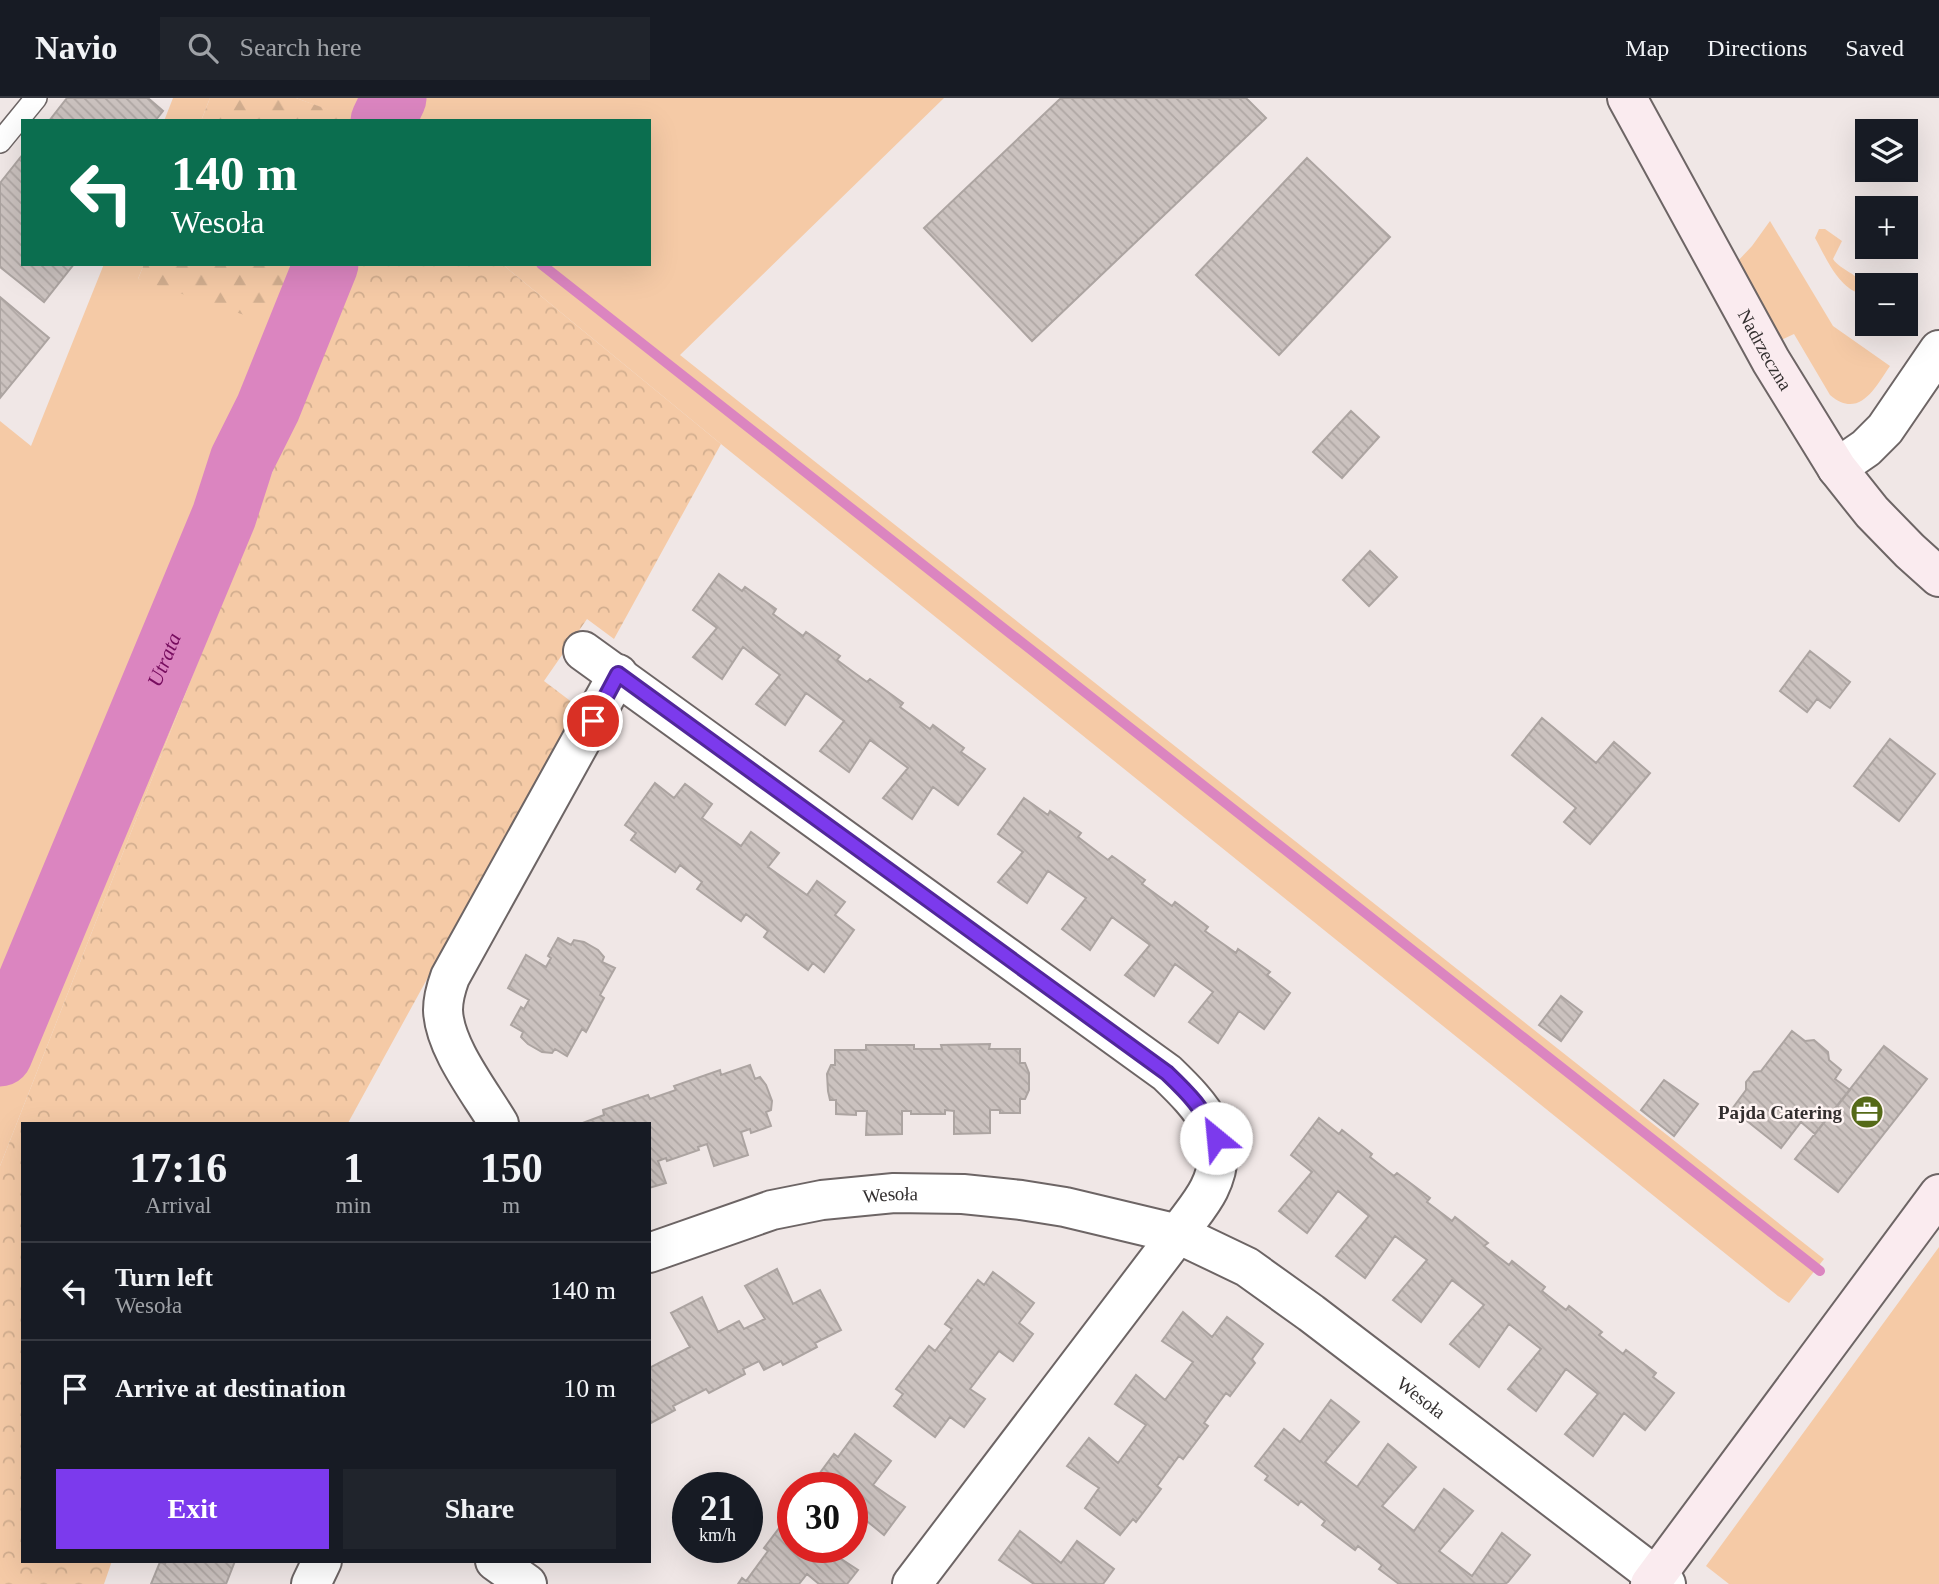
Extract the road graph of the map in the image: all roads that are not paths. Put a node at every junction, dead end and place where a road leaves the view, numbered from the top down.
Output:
1 (36, 98) edge
2 (1627, 98) edge
3 (0, 142) edge
4 (1939, 350) edge
5 (1837, 468) junction
6 (1939, 577) edge
7 (583, 651) dead end
8 (618, 674) junction
9 (498, 1122) edge
10 (1939, 1194) edge
11 (1178, 1234) junction
12 (651, 1252) edge
13 (321, 1563) edge
14 (498, 1563) edge
15 (1657, 1581) edge
16 (311, 1584) edge
17 (527, 1584) edge
18 (912, 1584) edge

1 - 3 lane
2 - 5 street, Nadrzeczna
4 - 5 street
5 - 6 street, Nadrzeczna
7 - 8 street
8 - 9 street
8 - 11 street
10 - 15 street, Wesoła
11 - 12 street, Wesoła
11 - 15 street, Wesoła
11 - 18 street
13 - 16 street
14 - 17 street

